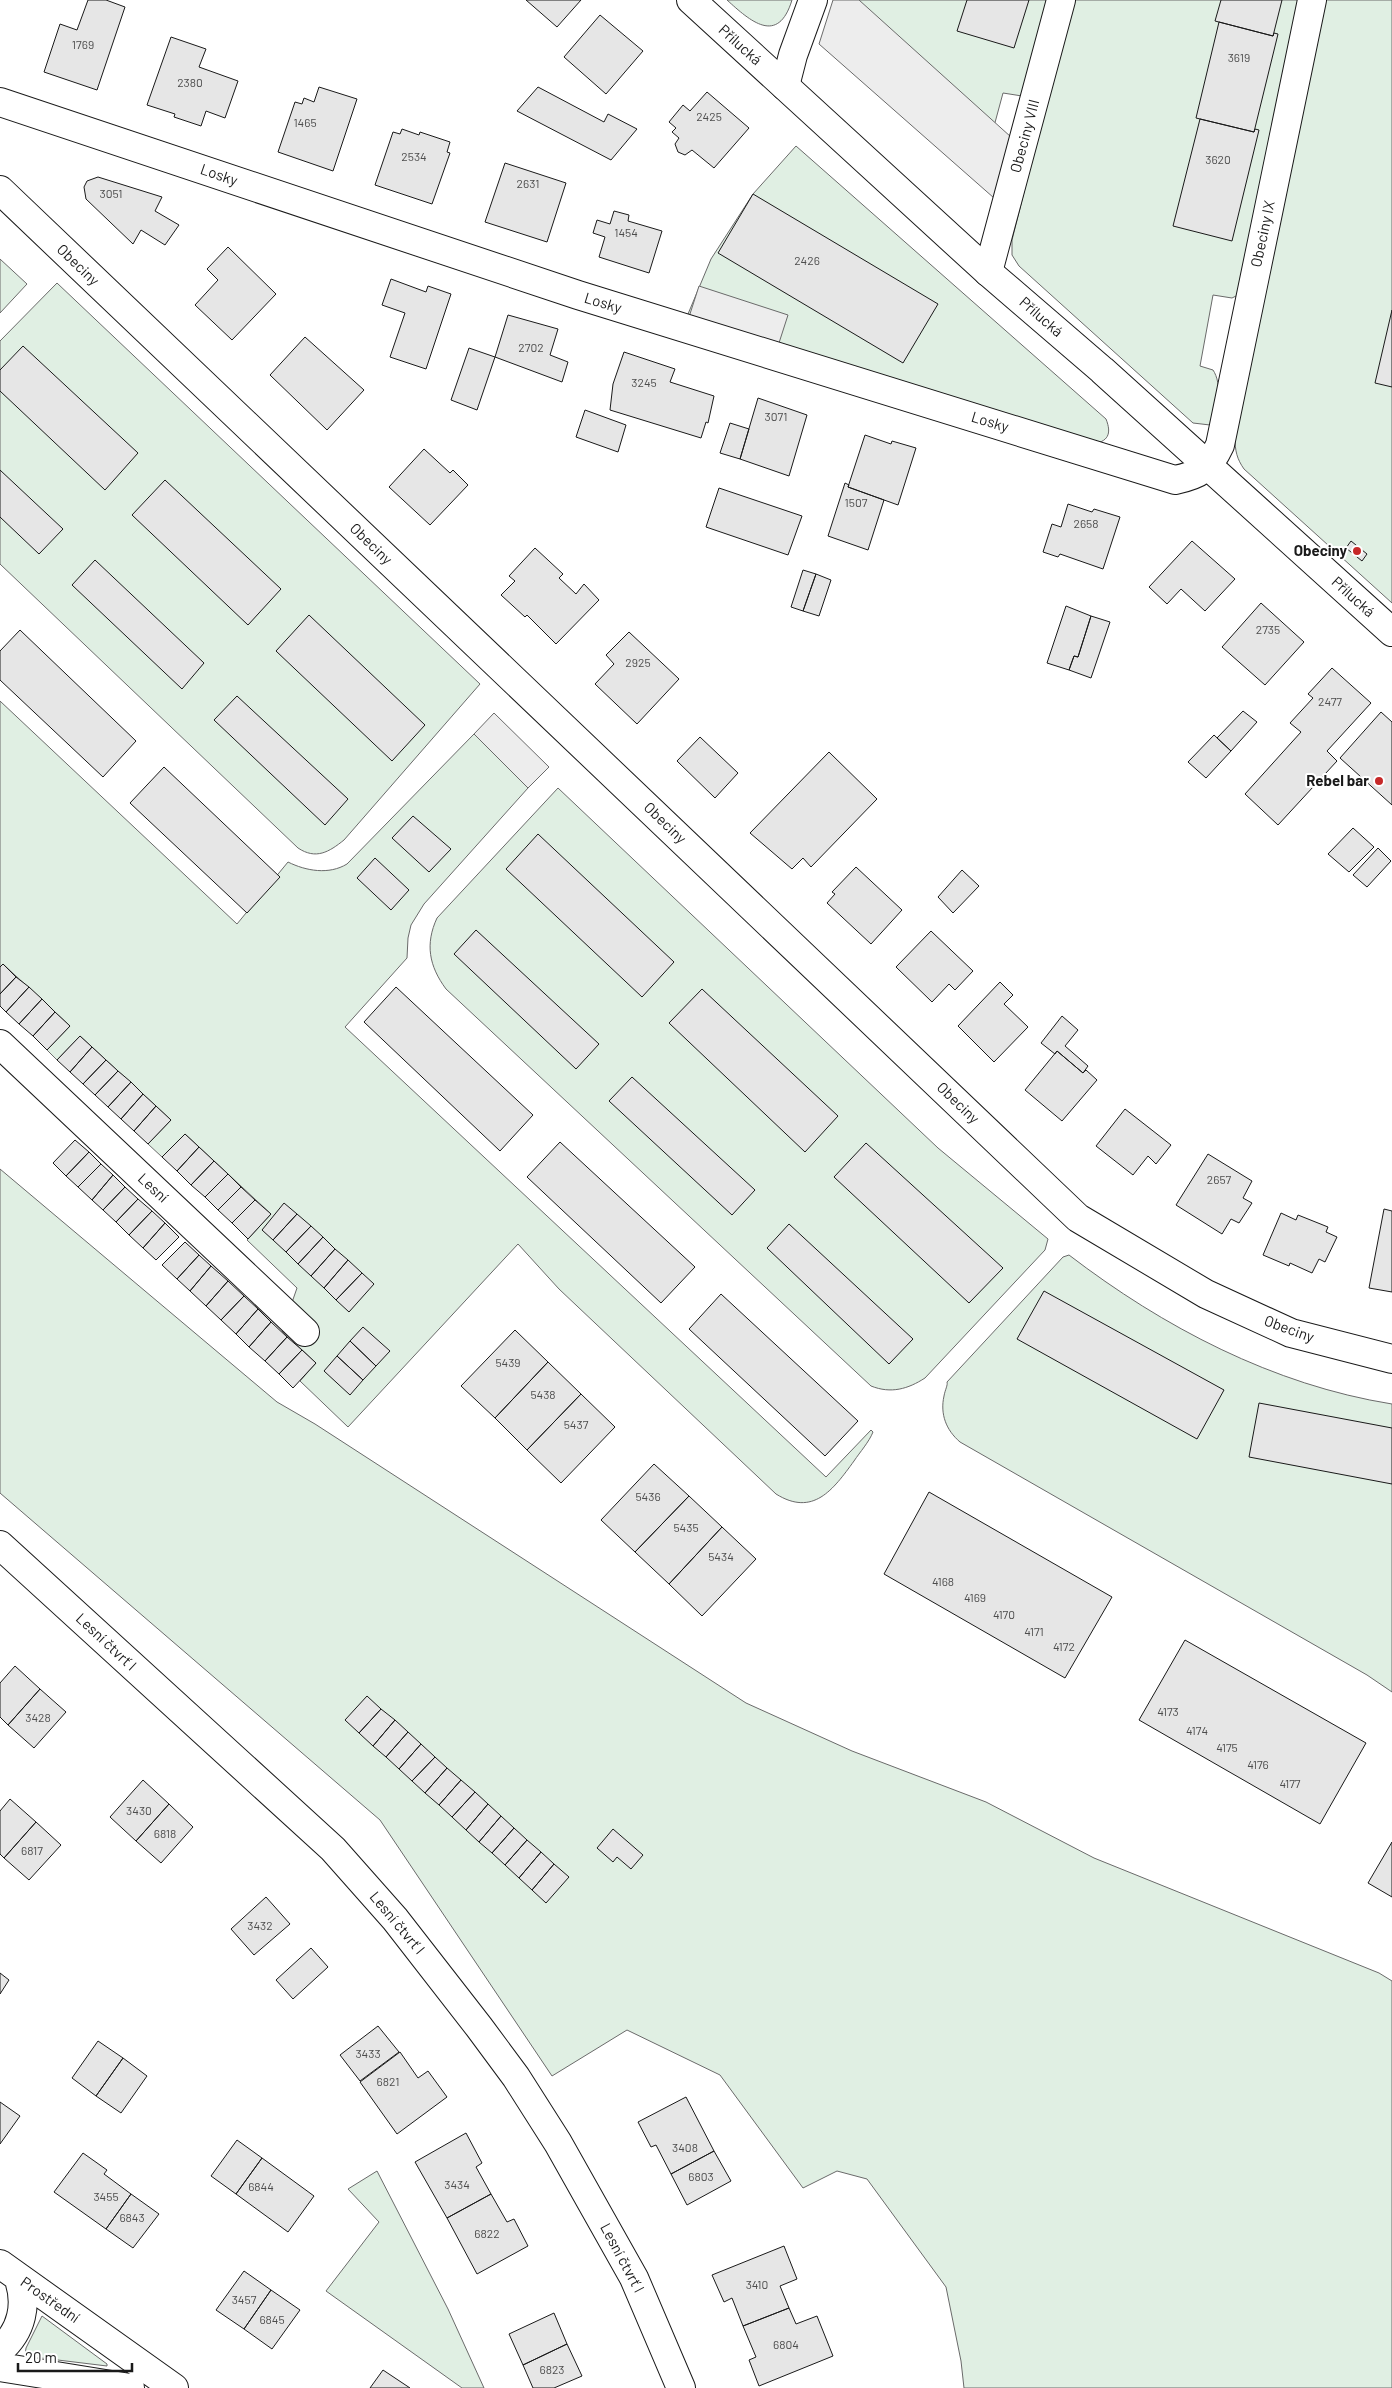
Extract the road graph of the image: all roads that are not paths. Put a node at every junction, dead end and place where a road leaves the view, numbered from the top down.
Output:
1 (691, 0) edge
2 (813, 0) edge
3 (1061, 0) edge
4 (1312, 0) edge
5 (785, 86) junction
6 (0, 102) edge
7 (0, 190) edge
8 (988, 272) junction
9 (1208, 466) junction
10 (1392, 632) edge
11 (0, 1044) edge
12 (305, 1332) dead end
13 (1392, 1359) edge
14 (0, 1546) edge
15 (9, 2271) edge
16 (0, 2350) edge
17 (0, 2367) edge
18 (130, 2388) edge
19 (174, 2388) edge
20 (680, 2388) edge

1 - 5 street, Přílucká
2 - 5 street
3 - 8 street, Obeciny VIII
4 - 9 street, Obeciny IX
5 - 8 street, Přílucká
6 - 9 street, Losky
7 - 13 street, Obeciny
8 - 9 street, Přílucká
9 - 10 street, Přílucká
11 - 12 street, Lesní
14 - 20 street, Lesní čtvrť I
15 - 16 street
15 - 19 street, Prostřední
17 - 18 street

